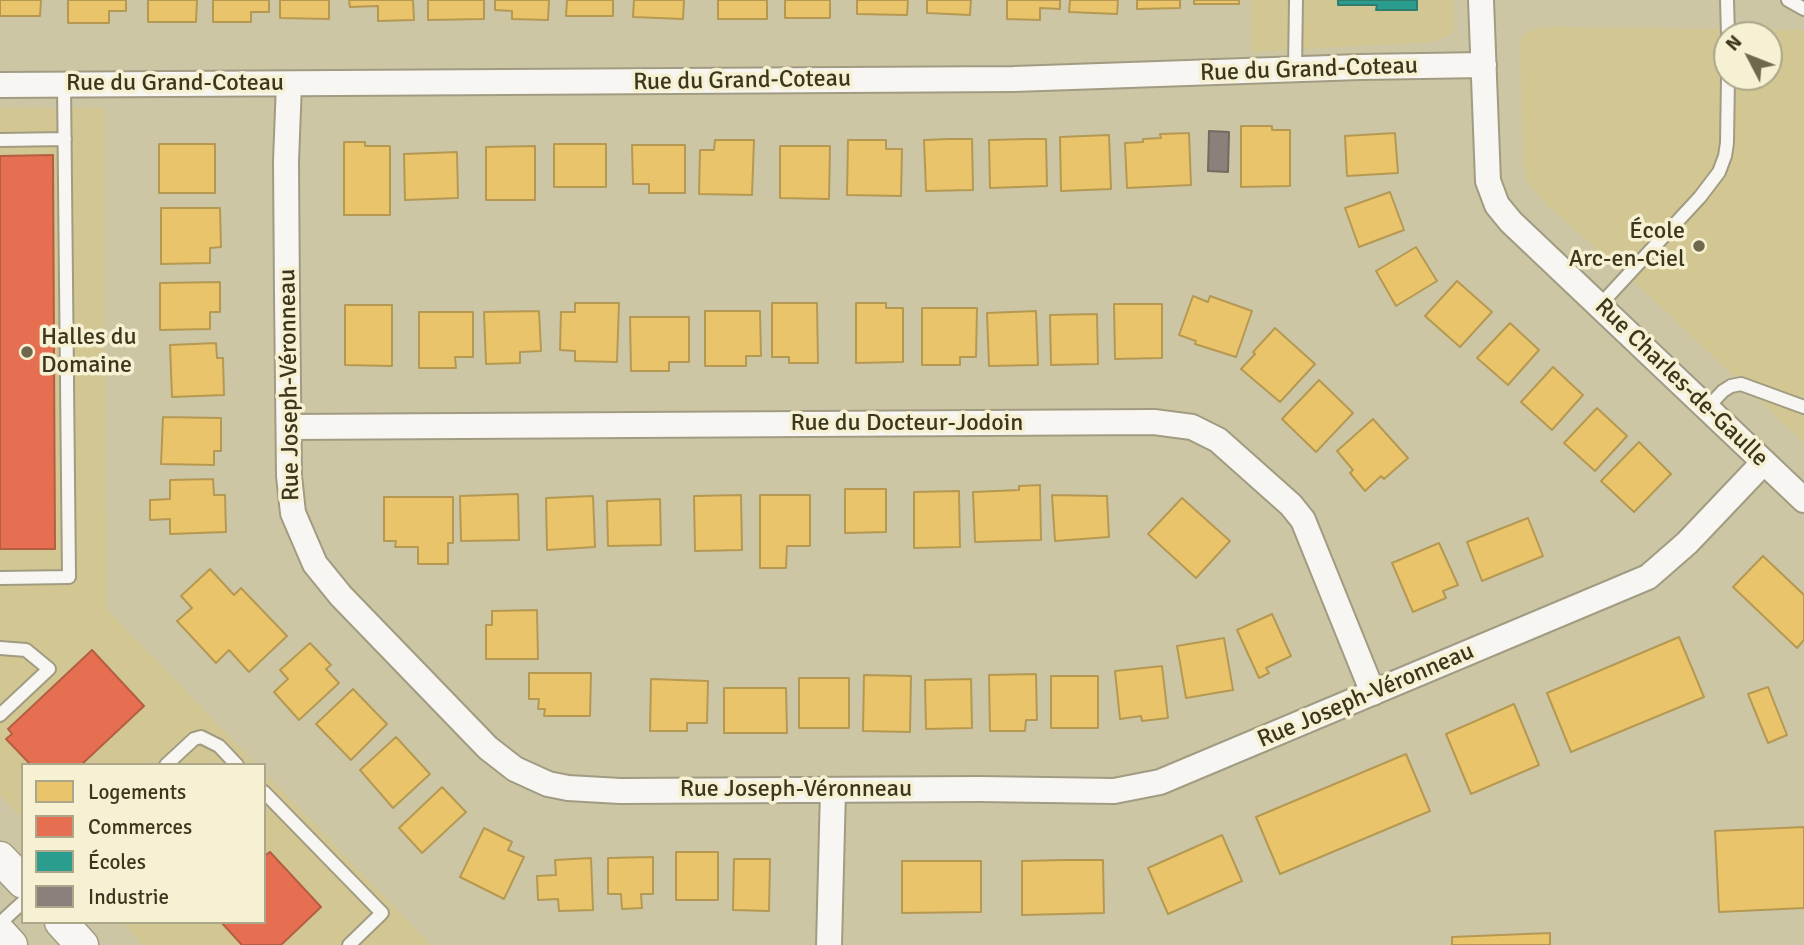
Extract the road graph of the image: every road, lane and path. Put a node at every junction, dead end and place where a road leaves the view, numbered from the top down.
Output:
1 (1296, 0) edge
2 (1481, 0) edge
3 (1727, 0) edge
4 (1788, 0) edge
5 (1804, 9) edge
6 (1728, 21) edge
7 (1484, 65) junction
8 (1296, 70) junction
9 (289, 84) junction
10 (0, 85) edge
11 (64, 85) junction
12 (1728, 91) edge
13 (0, 139) edge
14 (65, 139) junction
15 (1600, 305) junction
16 (1708, 407) junction
17 (1804, 407) edge
18 (289, 427) junction
19 (1764, 462) junction
20 (1804, 500) edge
21 (0, 578) edge
22 (0, 648) edge
23 (1373, 693) junction
24 (0, 715) edge
25 (168, 763) edge
26 (235, 763) edge
27 (834, 790) junction
28 (266, 794) edge
29 (0, 858) edge
30 (21, 880) edge
31 (21, 904) edge
32 (0, 923) edge
33 (63, 924) edge
34 (0, 933) edge
35 (11, 945) edge
36 (82, 945) edge
37 (349, 945) edge
38 (829, 945) edge

1 - 8 lane
2 - 7 street, Rue Charles-de-Gaulle
3 - 6 lane
4 - 5 lane
7 - 8 street, Rue du Grand-Coteau
7 - 15 street, Rue Charles-de-Gaulle
8 - 9 street, Rue du Grand-Coteau
9 - 11 street, Rue du Grand-Coteau
9 - 18 street, Rue Joseph-Véronneau
10 - 11 street, Rue du Grand-Coteau
11 - 14 lane
12 - 15 lane
13 - 14 lane
14 - 21 lane
15 - 16 street, Rue Charles-de-Gaulle
16 - 17 lane
16 - 19 street, Rue Charles-de-Gaulle
18 - 23 street, Rue du Docteur-Jodoin
18 - 27 street, Rue Joseph-Véronneau
19 - 20 street, Rue Charles-de-Gaulle
19 - 23 street, Rue Joseph-Véronneau
22 - 24 lane
23 - 27 street, Rue Joseph-Véronneau
25 - 26 lane
27 - 38 street
28 - 37 lane
29 - 30 street
31 - 32 lane
33 - 36 street
34 - 35 street

